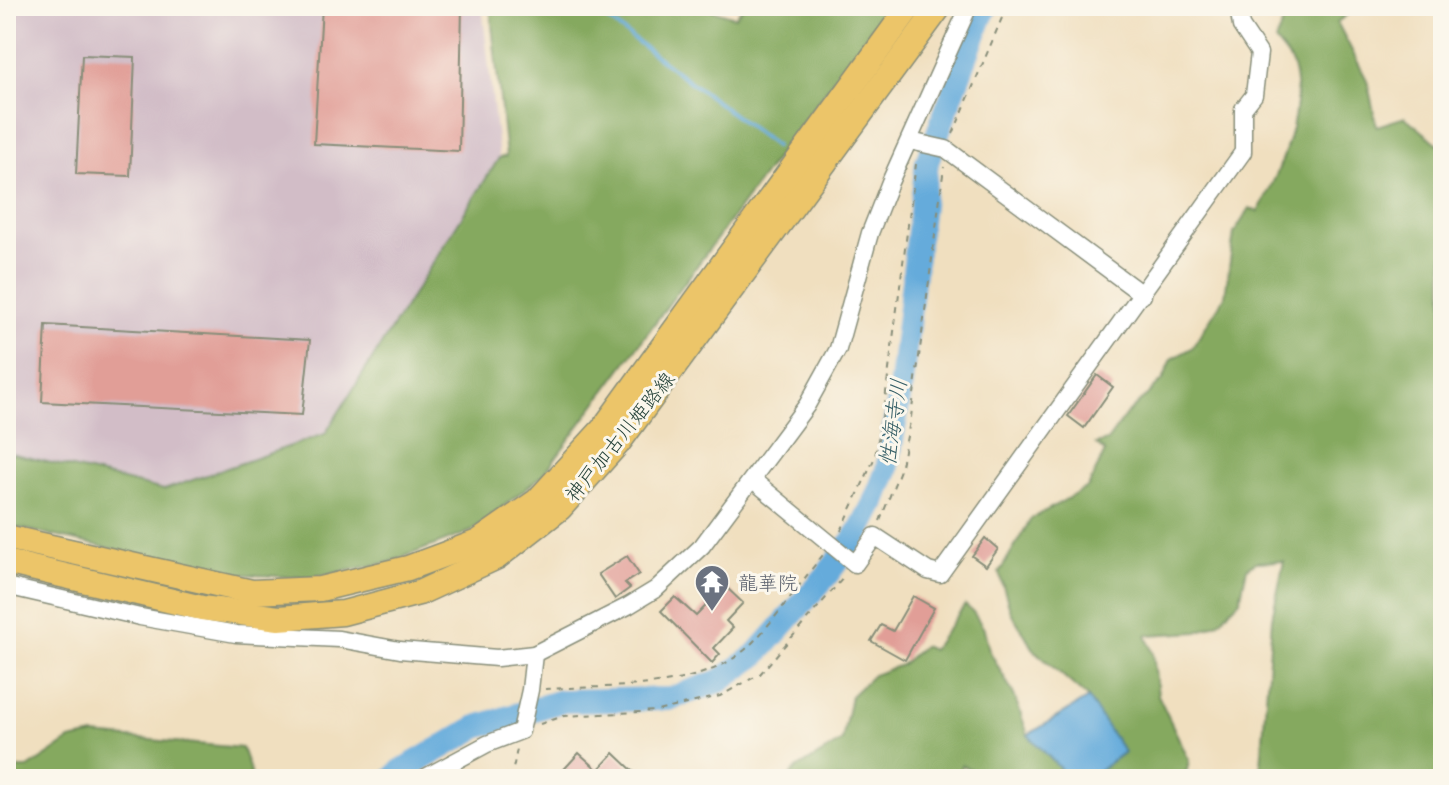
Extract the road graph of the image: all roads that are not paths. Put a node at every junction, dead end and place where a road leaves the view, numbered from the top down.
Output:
1 (910, 6) edge
2 (940, 6) edge
3 (969, 6) edge
4 (1238, 6) edge
5 (914, 142) junction
6 (1143, 295) junction
7 (753, 480) junction
8 (6, 537) edge
9 (6, 562) edge
10 (6, 586) edge
11 (534, 654) junction
12 (422, 779) edge

1 - 8 main road, 神戸加古川姫路線
2 - 9 main road, 神戸加古川姫路線
3 - 5 street
4 - 6 street
5 - 6 street
5 - 7 street
6 - 7 street
7 - 11 street
10 - 11 street
11 - 12 street

